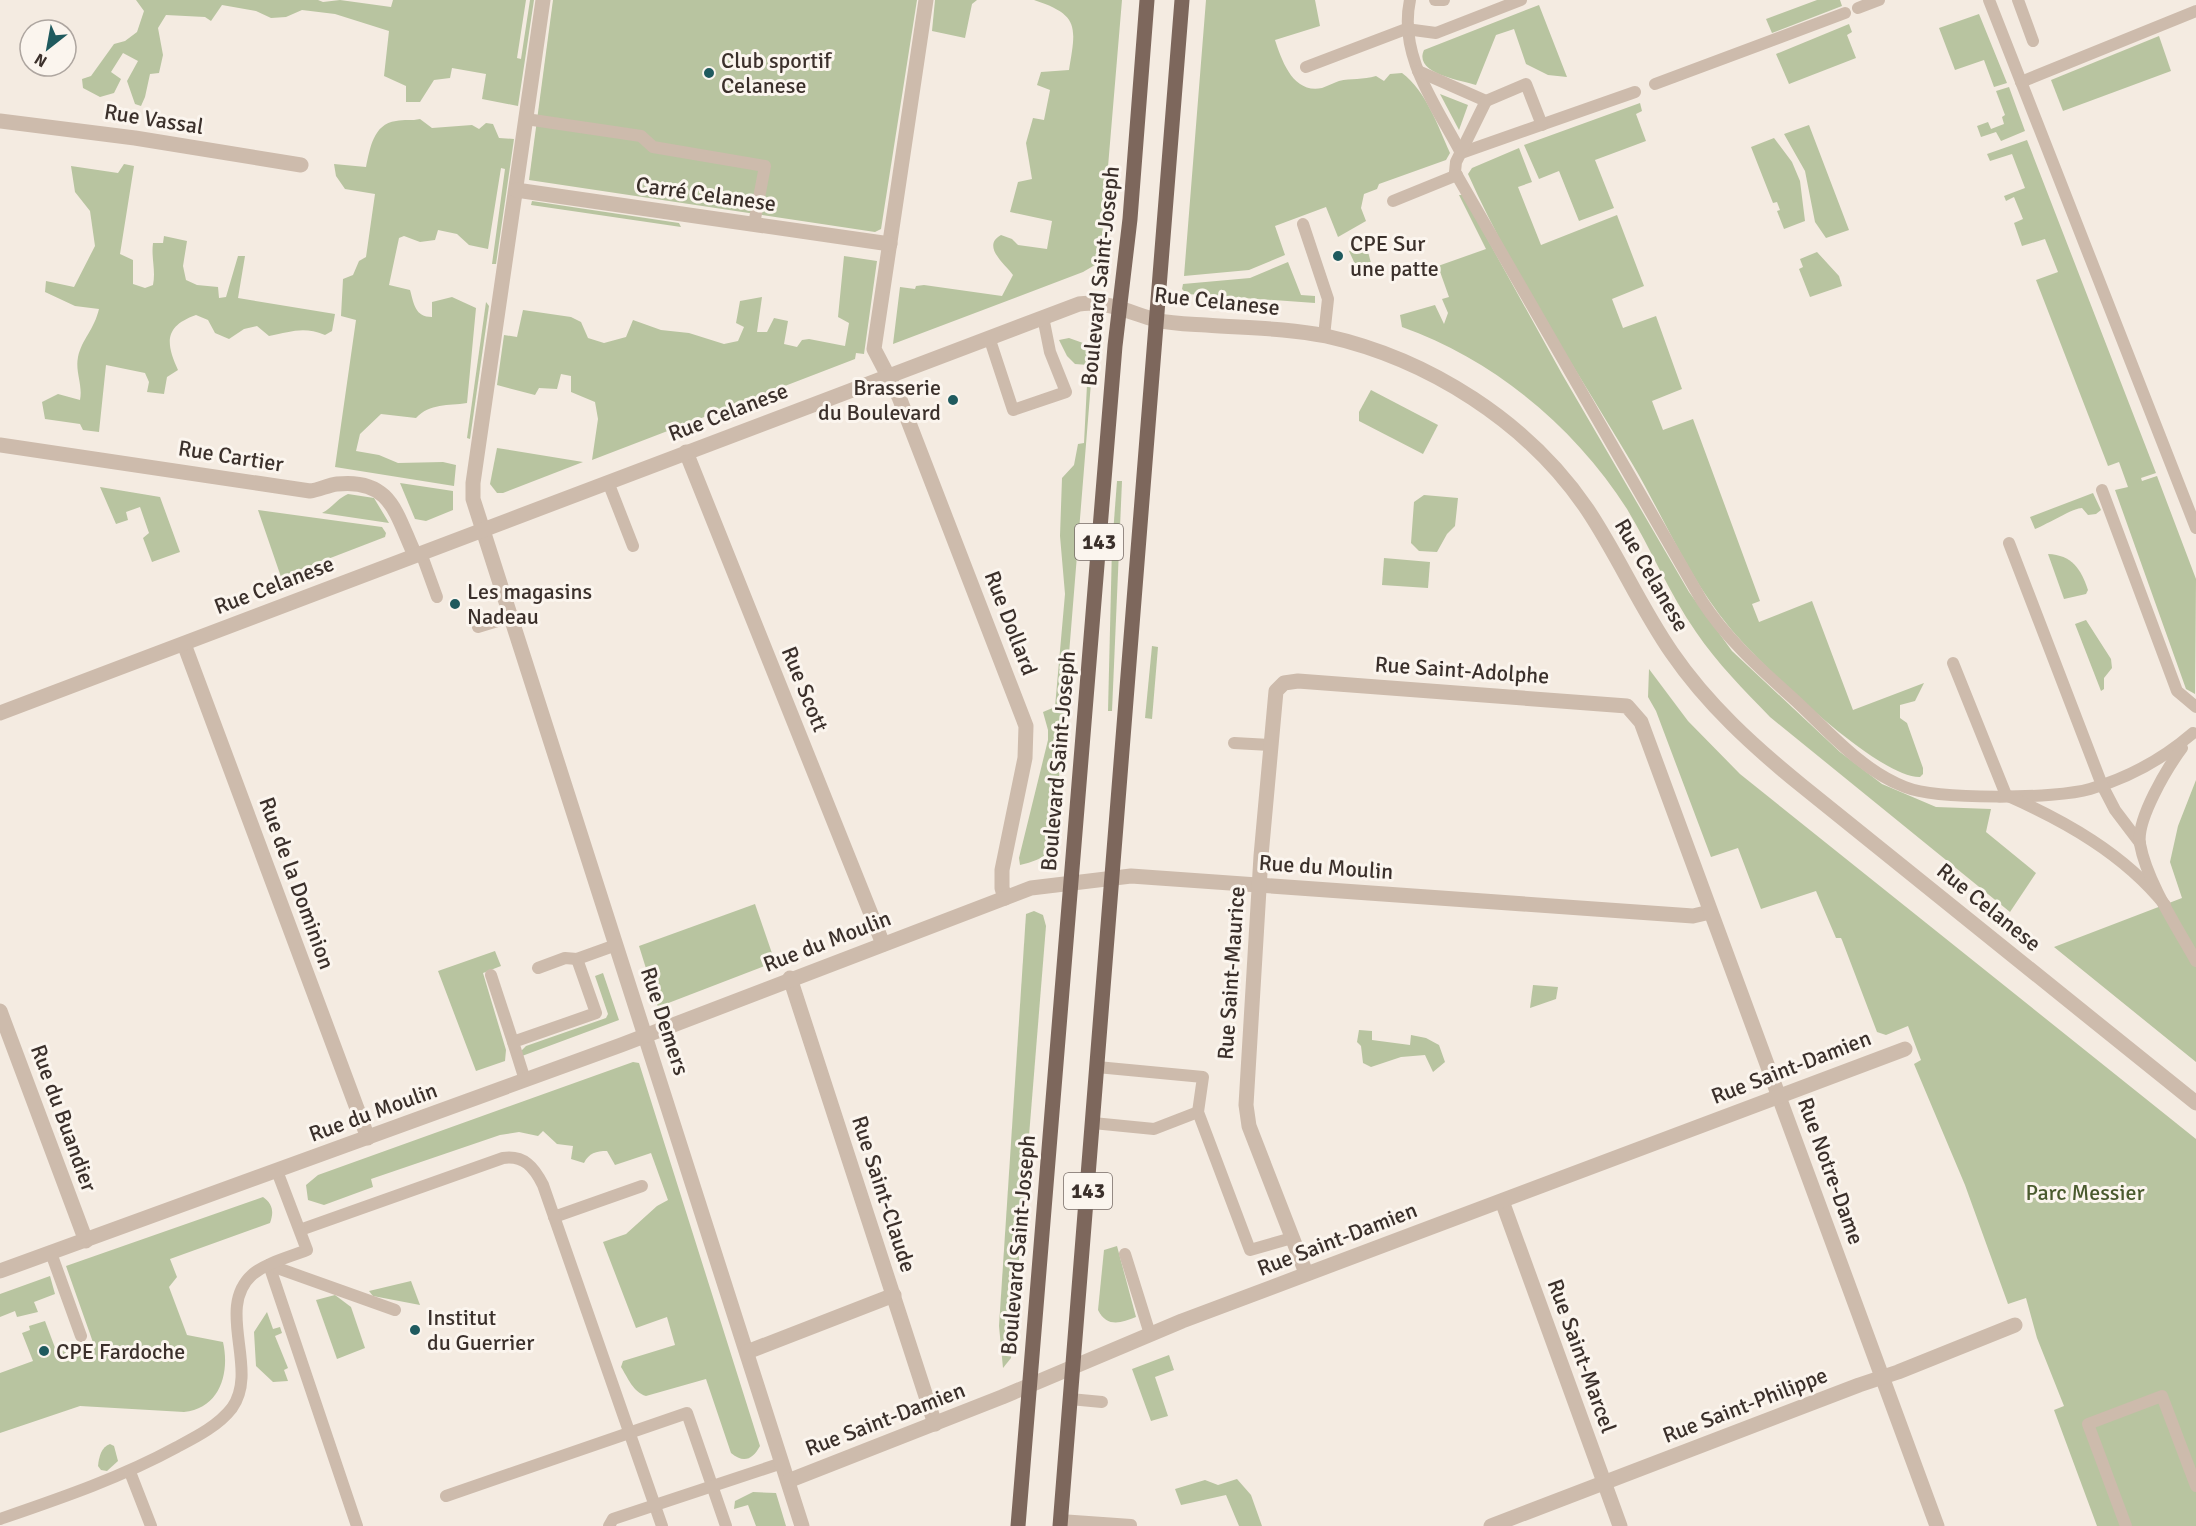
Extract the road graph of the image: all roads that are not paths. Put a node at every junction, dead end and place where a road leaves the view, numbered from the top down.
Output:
1 (543, 0) edge
2 (926, 0) edge
3 (1147, 0) edge
4 (1182, 0) edge
5 (1410, 0) edge
6 (1435, 0) edge
7 (1444, 0) edge
8 (1521, 0) edge
9 (1879, 0) edge
10 (1989, 0) edge
11 (2018, 0) edge
12 (1858, 8) dead end
13 (2196, 11) edge
14 (1845, 13) dead end
15 (1406, 28) junction
16 (2033, 41) dead end
17 (1306, 67) dead end
18 (1418, 71) junction
19 (2021, 82) junction
20 (1655, 84) dead end
21 (1635, 92) dead end
22 (1486, 100) junction
23 (526, 119) junction
24 (0, 121) edge
25 (1542, 125) junction
26 (1461, 153) junction
27 (301, 165) dead end
28 (1457, 175) junction
29 (516, 190) junction
30 (1393, 201) dead end
31 (754, 224) junction
32 (1303, 224) dead end
33 (890, 244) junction
34 (1119, 309) junction
35 (1043, 317) junction
36 (1158, 320) junction
37 (1324, 336) junction
38 (989, 337) junction
39 (888, 376) junction
40 (0, 445) edge
41 (686, 452) junction
42 (608, 482) junction
43 (2102, 490) dead end
44 (2196, 528) edge
45 (483, 531) junction
46 (2009, 543) dead end
47 (633, 546) dead end
48 (418, 554) junction
49 (437, 597) dead end
50 (511, 617) junction
51 (478, 627) dead end
52 (184, 644) junction
53 (1953, 663) dead end
54 (1298, 681) joint
55 (1623, 705) joint
56 (2196, 707) edge
57 (0, 713) edge
58 (2194, 731) edge
59 (1234, 743) dead end
60 (1270, 745) junction
61 (2102, 785) junction
62 (2006, 795) junction
63 (2140, 843) junction
64 (1112, 877) junction
65 (1070, 882) junction
66 (1260, 885) junction
67 (1005, 898) junction
68 (2165, 905) junction
69 (1710, 912) junction
70 (883, 944) junction
71 (616, 945) junction
72 (577, 959) junction
73 (2196, 961) edge
74 (538, 968) dead end
75 (491, 975) dead end
76 (790, 978) junction
77 (0, 1011) edge
78 (646, 1035) junction
79 (513, 1042) junction
80 (1905, 1049) dead end
81 (1097, 1067) junction
82 (525, 1080) junction
83 (1779, 1095) junction
84 (2194, 1096) edge
85 (1198, 1112) junction
86 (1093, 1123) junction
87 (368, 1138) junction
88 (278, 1171) junction
89 (642, 1186) dead end
90 (1502, 1201) junction
91 (554, 1217) junction
92 (300, 1230) junction
93 (1292, 1238) junction
94 (86, 1241) junction
95 (51, 1253) junction
96 (1125, 1254) dead end
97 (269, 1265) junction
98 (0, 1271) edge
99 (1306, 1274) junction
100 (894, 1295) junction
101 (395, 1310) dead end
102 (2015, 1325) dead end
103 (1150, 1334) junction
104 (81, 1336) dead end
105 (747, 1352) junction
106 (1073, 1365) junction
107 (1882, 1377) junction
108 (1030, 1385) junction
109 (1070, 1399) junction
110 (1101, 1402) dead end
111 (935, 1424) junction
112 (628, 1432) junction
113 (782, 1463) junction
114 (130, 1472) junction
115 (788, 1481) junction
116 (1604, 1484) junction
117 (713, 1486) junction
118 (2196, 1486) edge
119 (446, 1496) dead end
120 (654, 1504) junction
121 (0, 1519) edge
122 (1060, 1523) edge
123 (1131, 1525) edge
124 (151, 1526) edge
125 (357, 1526) edge
126 (609, 1526) edge
127 (662, 1526) edge
128 (726, 1526) edge
129 (802, 1526) edge
130 (1018, 1526) edge
131 (1491, 1526) edge
132 (1620, 1526) edge
133 (1937, 1526) edge
134 (2126, 1526) edge

1 - 23 street
2 - 33 street
3 - 34 main road, Boulevard Saint-Joseph / 143
4 - 36 main road, 143
5 - 15 lane
6 - 7 lane
8 - 15 lane
9 - 12 lane
10 - 19 lane
11 - 16 lane
13 - 19 lane
14 - 20 lane
15 - 17 lane
15 - 18 lane
18 - 22 lane
18 - 26 lane
19 - 44 lane
21 - 25 lane
22 - 25 lane
22 - 26 lane
23 - 29 street
23 - 31 lane
24 - 27 street, Rue Vassal
25 - 26 lane
26 - 28 lane
28 - 30 lane
28 - 62 lane
29 - 31 street, Carré Celanese
29 - 45 street
31 - 33 street, Carré Celanese
32 - 37 lane
33 - 39 street
34 - 35 street, Rue Celanese
34 - 36 street, Rue Celanese
34 - 65 main road, Boulevard Saint-Joseph / 143
35 - 38 street, Rue Celanese
35 - 38 lane
36 - 37 street, Rue Celanese
36 - 64 main road, 143
37 - 84 street, Rue Celanese
38 - 39 street, Rue Celanese
39 - 41 street, Rue Celanese
39 - 67 street, Rue Dollard
40 - 48 street, Rue Cartier
41 - 42 street, Rue Celanese
41 - 70 street, Rue Scott
42 - 45 street, Rue Celanese
42 - 47 lane
43 - 56 lane
45 - 48 street, Rue Celanese
45 - 50 street, Rue Demers
46 - 61 lane
48 - 49 lane
48 - 52 street, Rue Celanese
50 - 51 lane
50 - 71 street, Rue Demers
52 - 57 street, Rue Celanese
52 - 87 street, Rue de la Dominion
53 - 62 lane
54 - 55 street, Rue Saint-Adolphe
54 - 60 street, Rue Saint-Maurice
55 - 69 street, Rue Notre-Dame
58 - 61 lane
58 - 63 lane
59 - 60 lane
60 - 66 street, Rue Saint-Maurice
61 - 62 lane
61 - 63 lane
62 - 68 lane
63 - 68 lane
64 - 65 street, Rue du Moulin
64 - 66 street, Rue du Moulin
64 - 81 main road, 143
65 - 67 street, Rue du Moulin
65 - 108 main road, Boulevard Saint-Joseph / 143
66 - 69 street, Rue du Moulin
66 - 93 street, Rue Saint-Maurice
67 - 70 street, Rue du Moulin
68 - 73 lane
69 - 83 street, Rue Notre-Dame
70 - 76 street, Rue du Moulin
71 - 72 lane
71 - 78 street, Rue Demers
72 - 74 lane
72 - 79 lane
75 - 79 lane
76 - 78 street, Rue du Moulin
76 - 100 street, Rue Saint-Claude
77 - 94 street, Rue du Buandier
78 - 82 street, Rue du Moulin
78 - 105 street, Rue Demers
79 - 82 lane
80 - 83 street, Rue Saint-Damien
81 - 85 lane
81 - 86 main road, 143
82 - 87 street, Rue du Moulin
83 - 90 street, Rue Saint-Damien
83 - 107 street, Rue Notre-Dame
85 - 86 lane
85 - 93 lane
86 - 106 main road, 143
87 - 88 street, Rue du Moulin
88 - 92 lane
88 - 94 street, Rue du Moulin
89 - 91 lane
90 - 99 street, Rue Saint-Damien
90 - 116 street, Rue Saint-Marcel
91 - 92 lane
91 - 112 lane
92 - 97 lane
93 - 99 street, Rue Saint-Maurice
94 - 95 street, Rue du Moulin
95 - 98 street, Rue du Moulin
95 - 104 lane
96 - 103 lane
97 - 101 lane
97 - 114 lane
97 - 125 lane
99 - 103 street, Rue Saint-Damien
100 - 105 street
100 - 111 street, Rue Saint-Claude
102 - 107 street, Rue Saint-Philippe
103 - 106 street, Rue Saint-Damien
105 - 113 street, Rue Demers
106 - 108 street, Rue Saint-Damien
106 - 109 main road, 143
107 - 116 street, Rue Saint-Philippe
107 - 133 street, Rue Notre-Dame
108 - 111 street, Rue Saint-Damien
108 - 130 main road, Boulevard Saint-Joseph / 143
109 - 110 lane
109 - 122 main road, 143
111 - 115 street, Rue Saint-Damien
112 - 117 lane
112 - 119 lane
112 - 120 lane
113 - 115 street, Rue Demers
113 - 117 lane
114 - 121 lane
114 - 124 lane
115 - 129 street, Rue Demers
116 - 131 street, Rue Saint-Philippe
116 - 132 street, Rue Saint-Marcel
117 - 120 lane
117 - 128 lane
118 - 134 lane
120 - 126 lane
120 - 127 lane
122 - 123 lane

